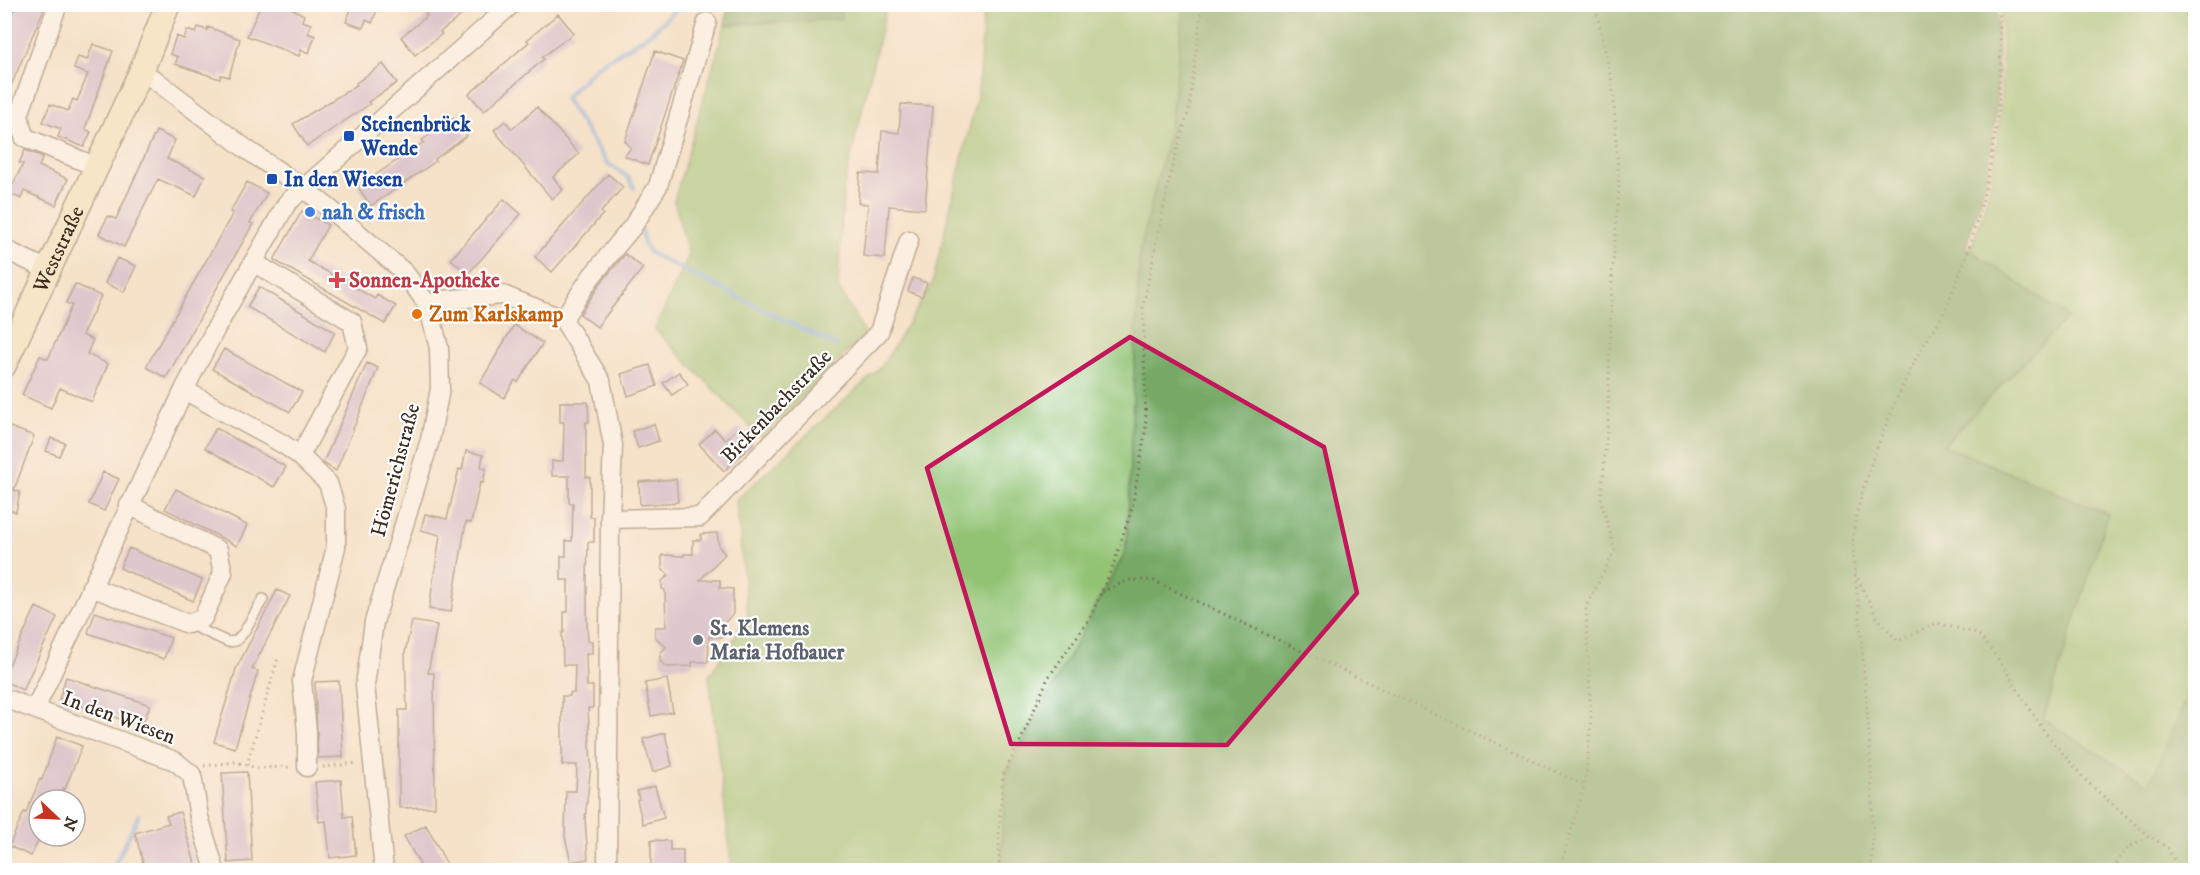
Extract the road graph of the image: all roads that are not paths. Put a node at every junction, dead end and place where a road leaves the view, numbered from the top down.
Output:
1 (58, 4) edge
2 (168, 4) edge
3 (512, 4) edge
4 (707, 22) dead end
5 (141, 72) junction
6 (97, 167) junction
7 (303, 188) junction
8 (909, 240) dead end
9 (4, 249) edge
10 (253, 262) junction
11 (48, 270) junction
12 (428, 304) junction
13 (563, 319) junction
14 (4, 365) edge
15 (184, 390) junction
16 (300, 456) junction
17 (129, 505) junction
18 (610, 519) junction
19 (91, 587) junction
20 (263, 598) dead end
21 (188, 624) junction
22 (4, 698) edge
23 (35, 710) junction
24 (307, 767) road end
25 (215, 870) edge
26 (384, 870) edge
27 (608, 870) edge

1 - 6 street
2 - 5 main road, Weststraße
3 - 7 street, In den Wiesen
4 - 13 street
5 - 6 main road, Weststraße
5 - 7 street, Hömerichstraße
6 - 11 main road, Weststraße
7 - 10 street, In den Wiesen
7 - 12 street, Hömerichstraße
8 - 18 street, Bickenbachstraße
9 - 11 street
10 - 15 street, In den Wiesen
10 - 16 street
11 - 14 main road, Weststraße
12 - 13 street
12 - 26 street, Hömerichstraße
13 - 18 street
15 - 16 street
15 - 17 street, In den Wiesen
16 - 24 street
17 - 19 street, In den Wiesen
17 - 21 street
18 - 27 street
19 - 21 street
19 - 23 street, In den Wiesen
20 - 21 lane
22 - 23 street, In den Wiesen
23 - 25 street, In den Wiesen

